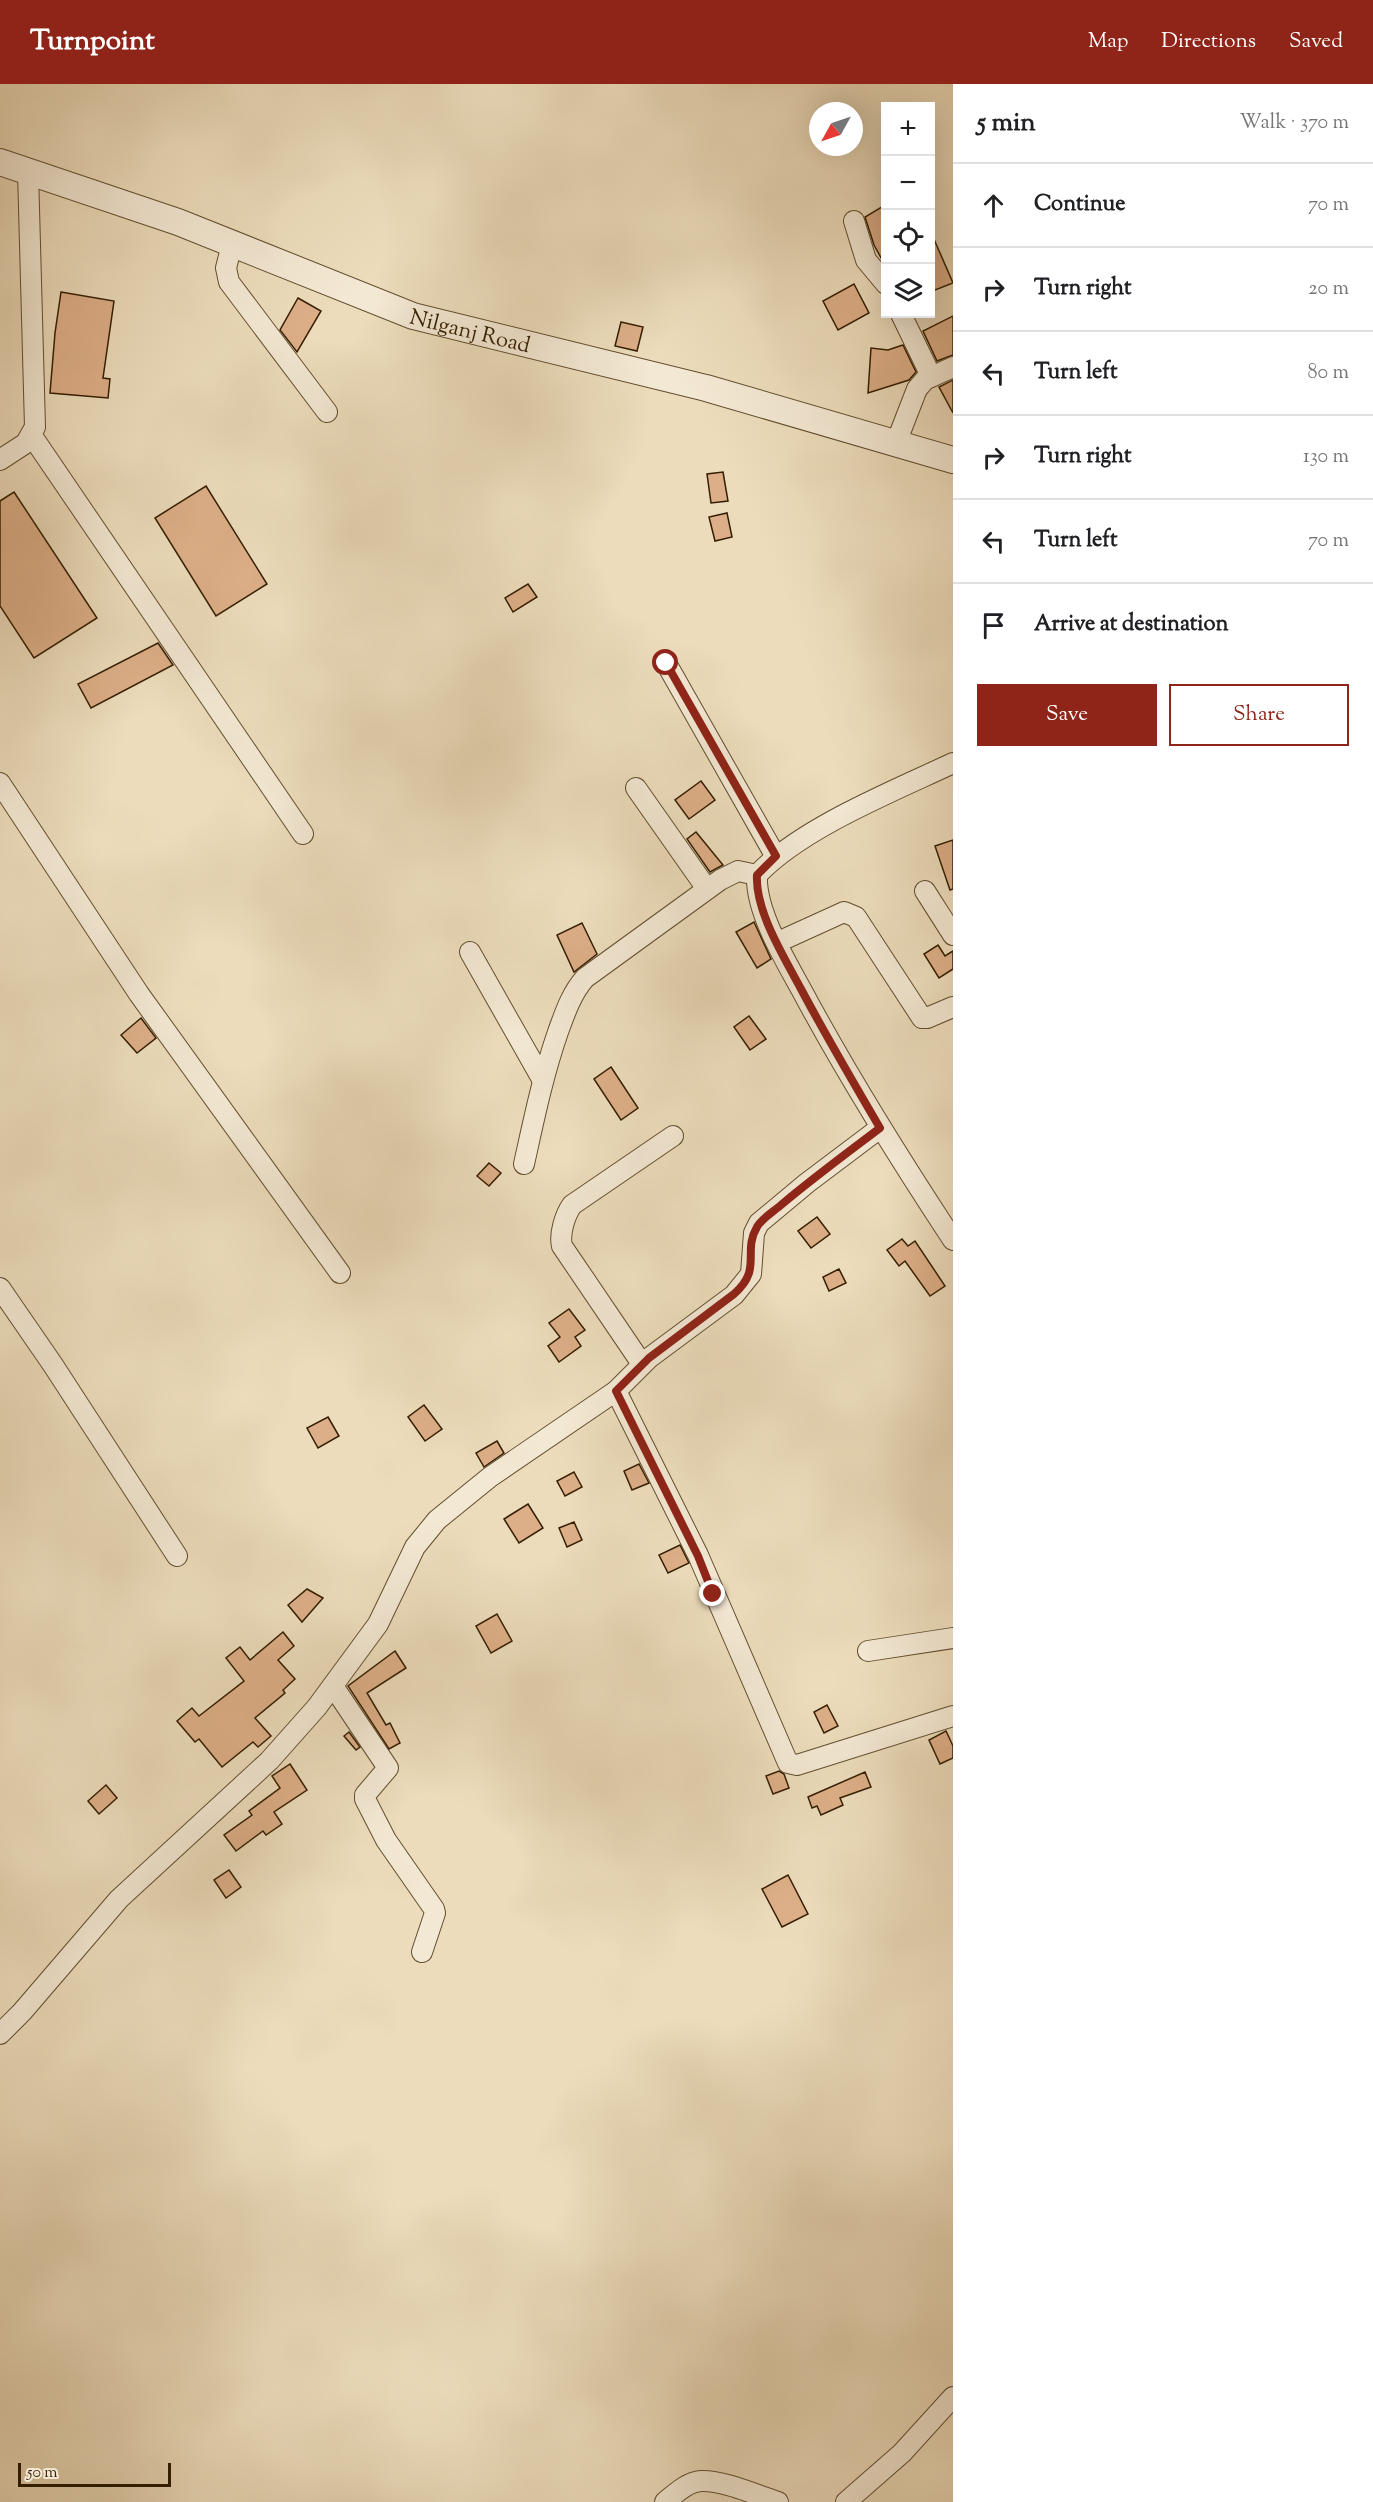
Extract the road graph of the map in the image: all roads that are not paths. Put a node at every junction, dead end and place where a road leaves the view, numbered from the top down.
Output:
1 (0, 162) edge
2 (28, 171) junction
3 (854, 221) dead end
4 (232, 244) junction
5 (881, 279) edge
6 (903, 318) edge
7 (953, 367) edge
8 (929, 378) junction
9 (327, 412) dead end
10 (32, 436) junction
11 (896, 443) junction
12 (0, 460) edge
13 (953, 460) edge
14 (666, 663) dead end
15 (953, 763) edge
16 (0, 783) edge
17 (636, 788) dead end
18 (303, 834) dead end
19 (776, 856) junction
20 (757, 875) junction
21 (706, 889) junction
22 (925, 891) dead end
23 (953, 935) edge
24 (777, 942) junction
25 (470, 952) dead end
26 (953, 1007) edge
27 (542, 1079) junction
28 (880, 1128) junction
29 (673, 1136) dead end
30 (524, 1164) dead end
31 (953, 1240) edge
32 (340, 1273) dead end
33 (0, 1288) edge
34 (642, 1364) junction
35 (616, 1391) junction
36 (177, 1556) dead end
37 (953, 1638) edge
38 (868, 1651) dead end
39 (333, 1686) junction
40 (953, 1716) edge
41 (422, 1952) dead end
42 (0, 2034) edge
43 (953, 2397) edge
44 (665, 2502) edge
45 (778, 2502) edge
46 (846, 2502) edge

1 - 2 street, Nilganj Road
2 - 4 street, Nilganj Road
2 - 10 street
3 - 5 street
4 - 9 street
4 - 11 street, Nilganj Road
6 - 8 street
7 - 8 street
8 - 11 street
10 - 12 street
10 - 18 street
11 - 13 street, Nilganj Road
14 - 19 street
15 - 19 street
16 - 32 street
17 - 21 street
19 - 20 street
20 - 21 street
20 - 24 street
21 - 27 street
22 - 23 street
24 - 26 street
24 - 28 street
25 - 27 street
27 - 30 street
28 - 31 street
28 - 34 street
29 - 34 street
33 - 36 street
34 - 35 street
35 - 39 street
35 - 40 street
37 - 38 street
39 - 41 street
39 - 42 street
43 - 46 street
44 - 45 street

